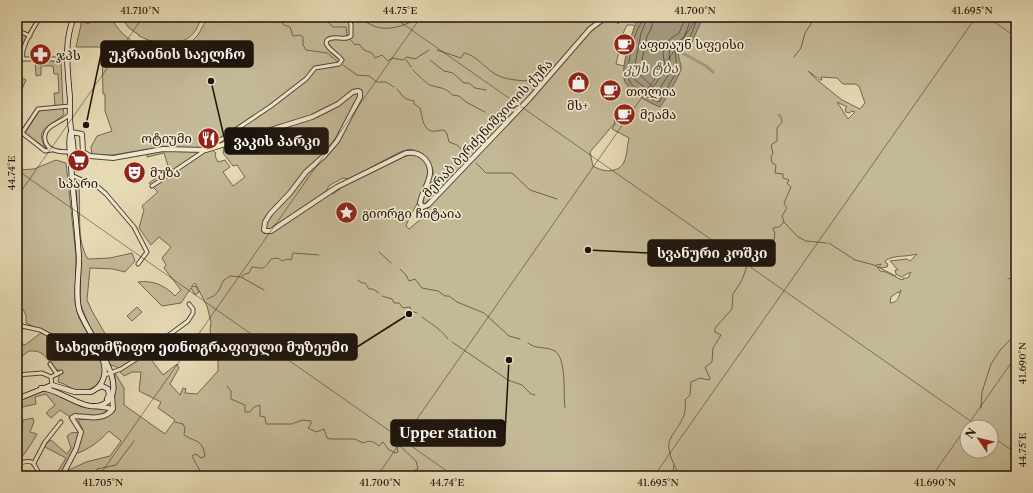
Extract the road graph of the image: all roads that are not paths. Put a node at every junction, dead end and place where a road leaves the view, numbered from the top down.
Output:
1 (40, 17) edge
2 (74, 17) edge
3 (349, 17) edge
4 (606, 17) edge
5 (17, 30) edge
6 (30, 36) junction
7 (17, 57) edge
8 (67, 58) junction
9 (23, 59) junction
10 (70, 106) junction
11 (70, 114) junction
12 (17, 129) edge
13 (71, 132) junction
14 (22, 133) junction
15 (209, 149) junction
16 (52, 150) junction
17 (71, 152) junction
18 (71, 175) junction
19 (152, 186) dead end
20 (138, 264) dead end
21 (189, 304) dead end
22 (17, 325) edge
23 (90, 334) junction
24 (102, 355) junction
25 (50, 364) dead end
26 (113, 370) junction
27 (17, 375) edge
28 (105, 375) junction
29 (51, 377) junction
30 (52, 385) junction
31 (41, 388) junction
32 (98, 388) junction
33 (83, 394) junction
34 (112, 394) junction
35 (17, 399) edge
36 (82, 403) junction
37 (104, 404) junction
38 (94, 406) junction
39 (111, 411) junction
40 (61, 422) dead end
41 (34, 463) junction
42 (17, 464) edge
43 (40, 476) edge
44 (62, 476) edge

1 - 6 street
2 - 8 main road
3 - 15 street
4 - 15 street, მერაბ ბერძენიშვილის ქუჩა
5 - 6 street
6 - 9 street
7 - 9 street
8 - 9 street
8 - 10 main road
10 - 11 main road
10 - 14 street
11 - 13 main road
11 - 16 street
12 - 14 street
13 - 15 street, მერაბ ბერძენიშვილის ქუჩა
13 - 17 main road
14 - 16 street
15 - 19 street
16 - 17 street
17 - 18 main road
18 - 20 street
18 - 23 main road
21 - 26 street
22 - 23 street
23 - 24 main road
24 - 26 main road
24 - 28 main road
25 - 29 street
26 - 28 street
26 - 34 main road
27 - 29 street
28 - 32 main road
29 - 30 street
30 - 31 main road
30 - 33 main road
31 - 35 main road
31 - 36 main road
32 - 33 main road
32 - 37 main road
33 - 36 main road
34 - 37 main road
34 - 39 street
36 - 38 main road
37 - 38 main road
38 - 39 street
39 - 44 street
40 - 41 street
41 - 42 street
41 - 43 street

